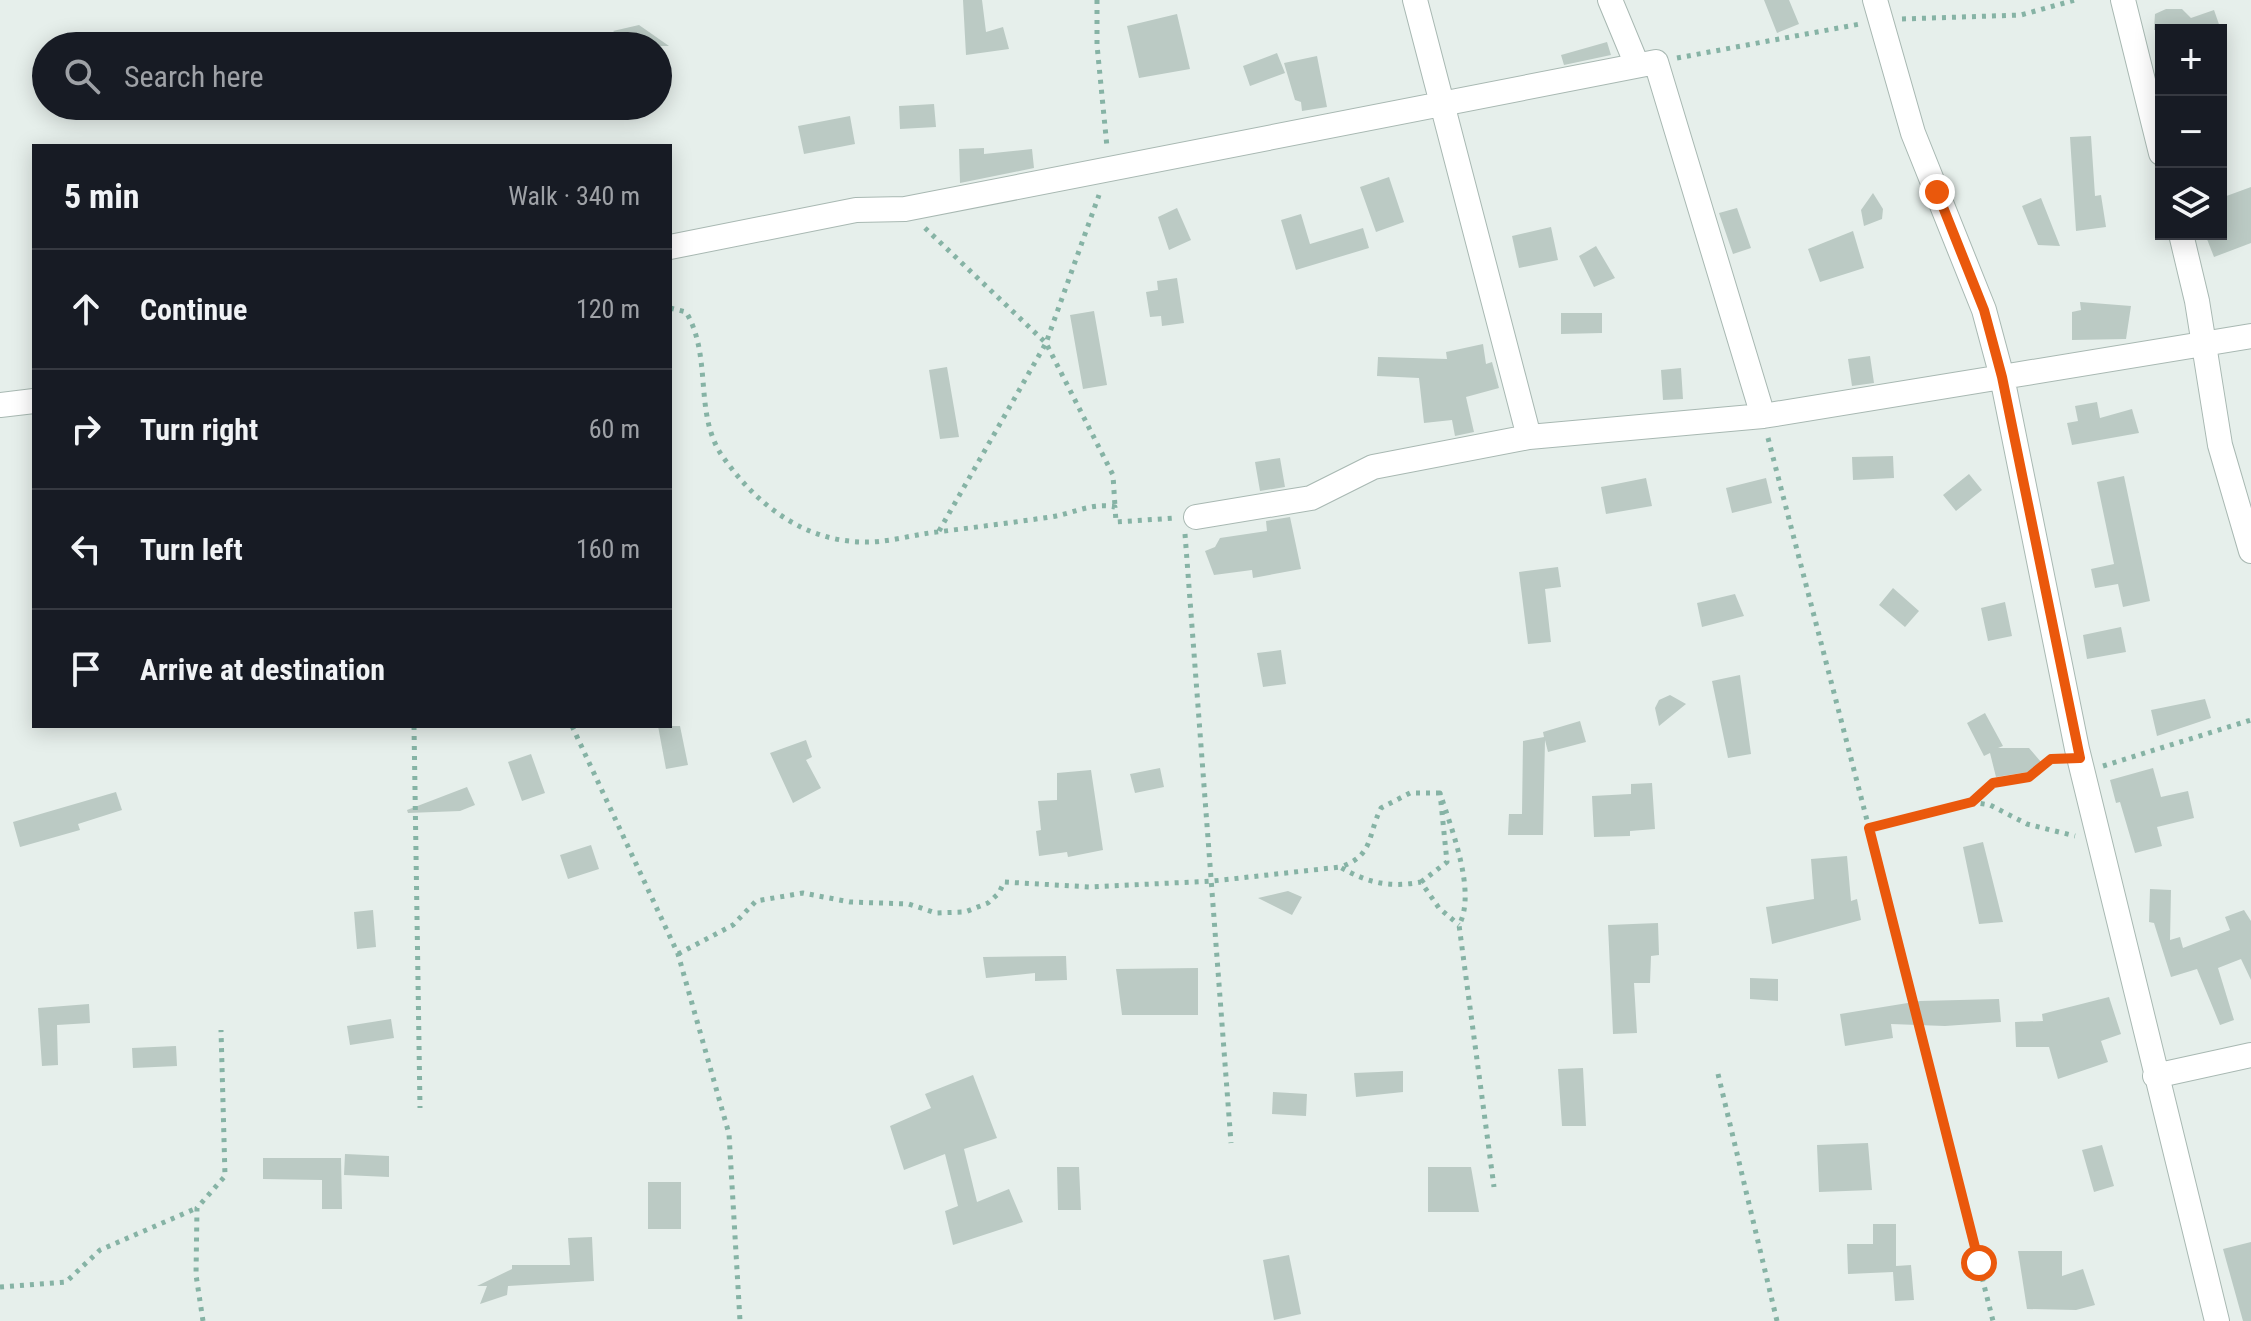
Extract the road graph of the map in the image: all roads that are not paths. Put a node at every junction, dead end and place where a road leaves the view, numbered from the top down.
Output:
1 (1415, 0) edge
2 (1610, 0) edge
3 (2123, 0) edge
4 (1878, 10) edge
5 (1647, 64) junction
6 (1442, 104) junction
7 (2155, 129) edge
8 (2182, 240) edge
9 (672, 247) edge
10 (2251, 336) edge
11 (2203, 344) junction
12 (2002, 377) junction
13 (32, 401) edge
14 (0, 405) edge
15 (1763, 416) junction
16 (1529, 437) junction
17 (1196, 517) dead end
18 (2251, 551) edge
19 (2251, 1055) edge
20 (2155, 1076) junction
21 (2217, 1321) edge

1 - 6 street
2 - 5 street
3 - 7 street
4 - 12 street
5 - 6 street
5 - 15 street
6 - 9 street
6 - 16 street
8 - 11 street
10 - 11 street
11 - 12 street
11 - 18 street
12 - 15 street
12 - 20 street
13 - 14 street
15 - 16 street
16 - 17 street
19 - 20 street
20 - 21 street

